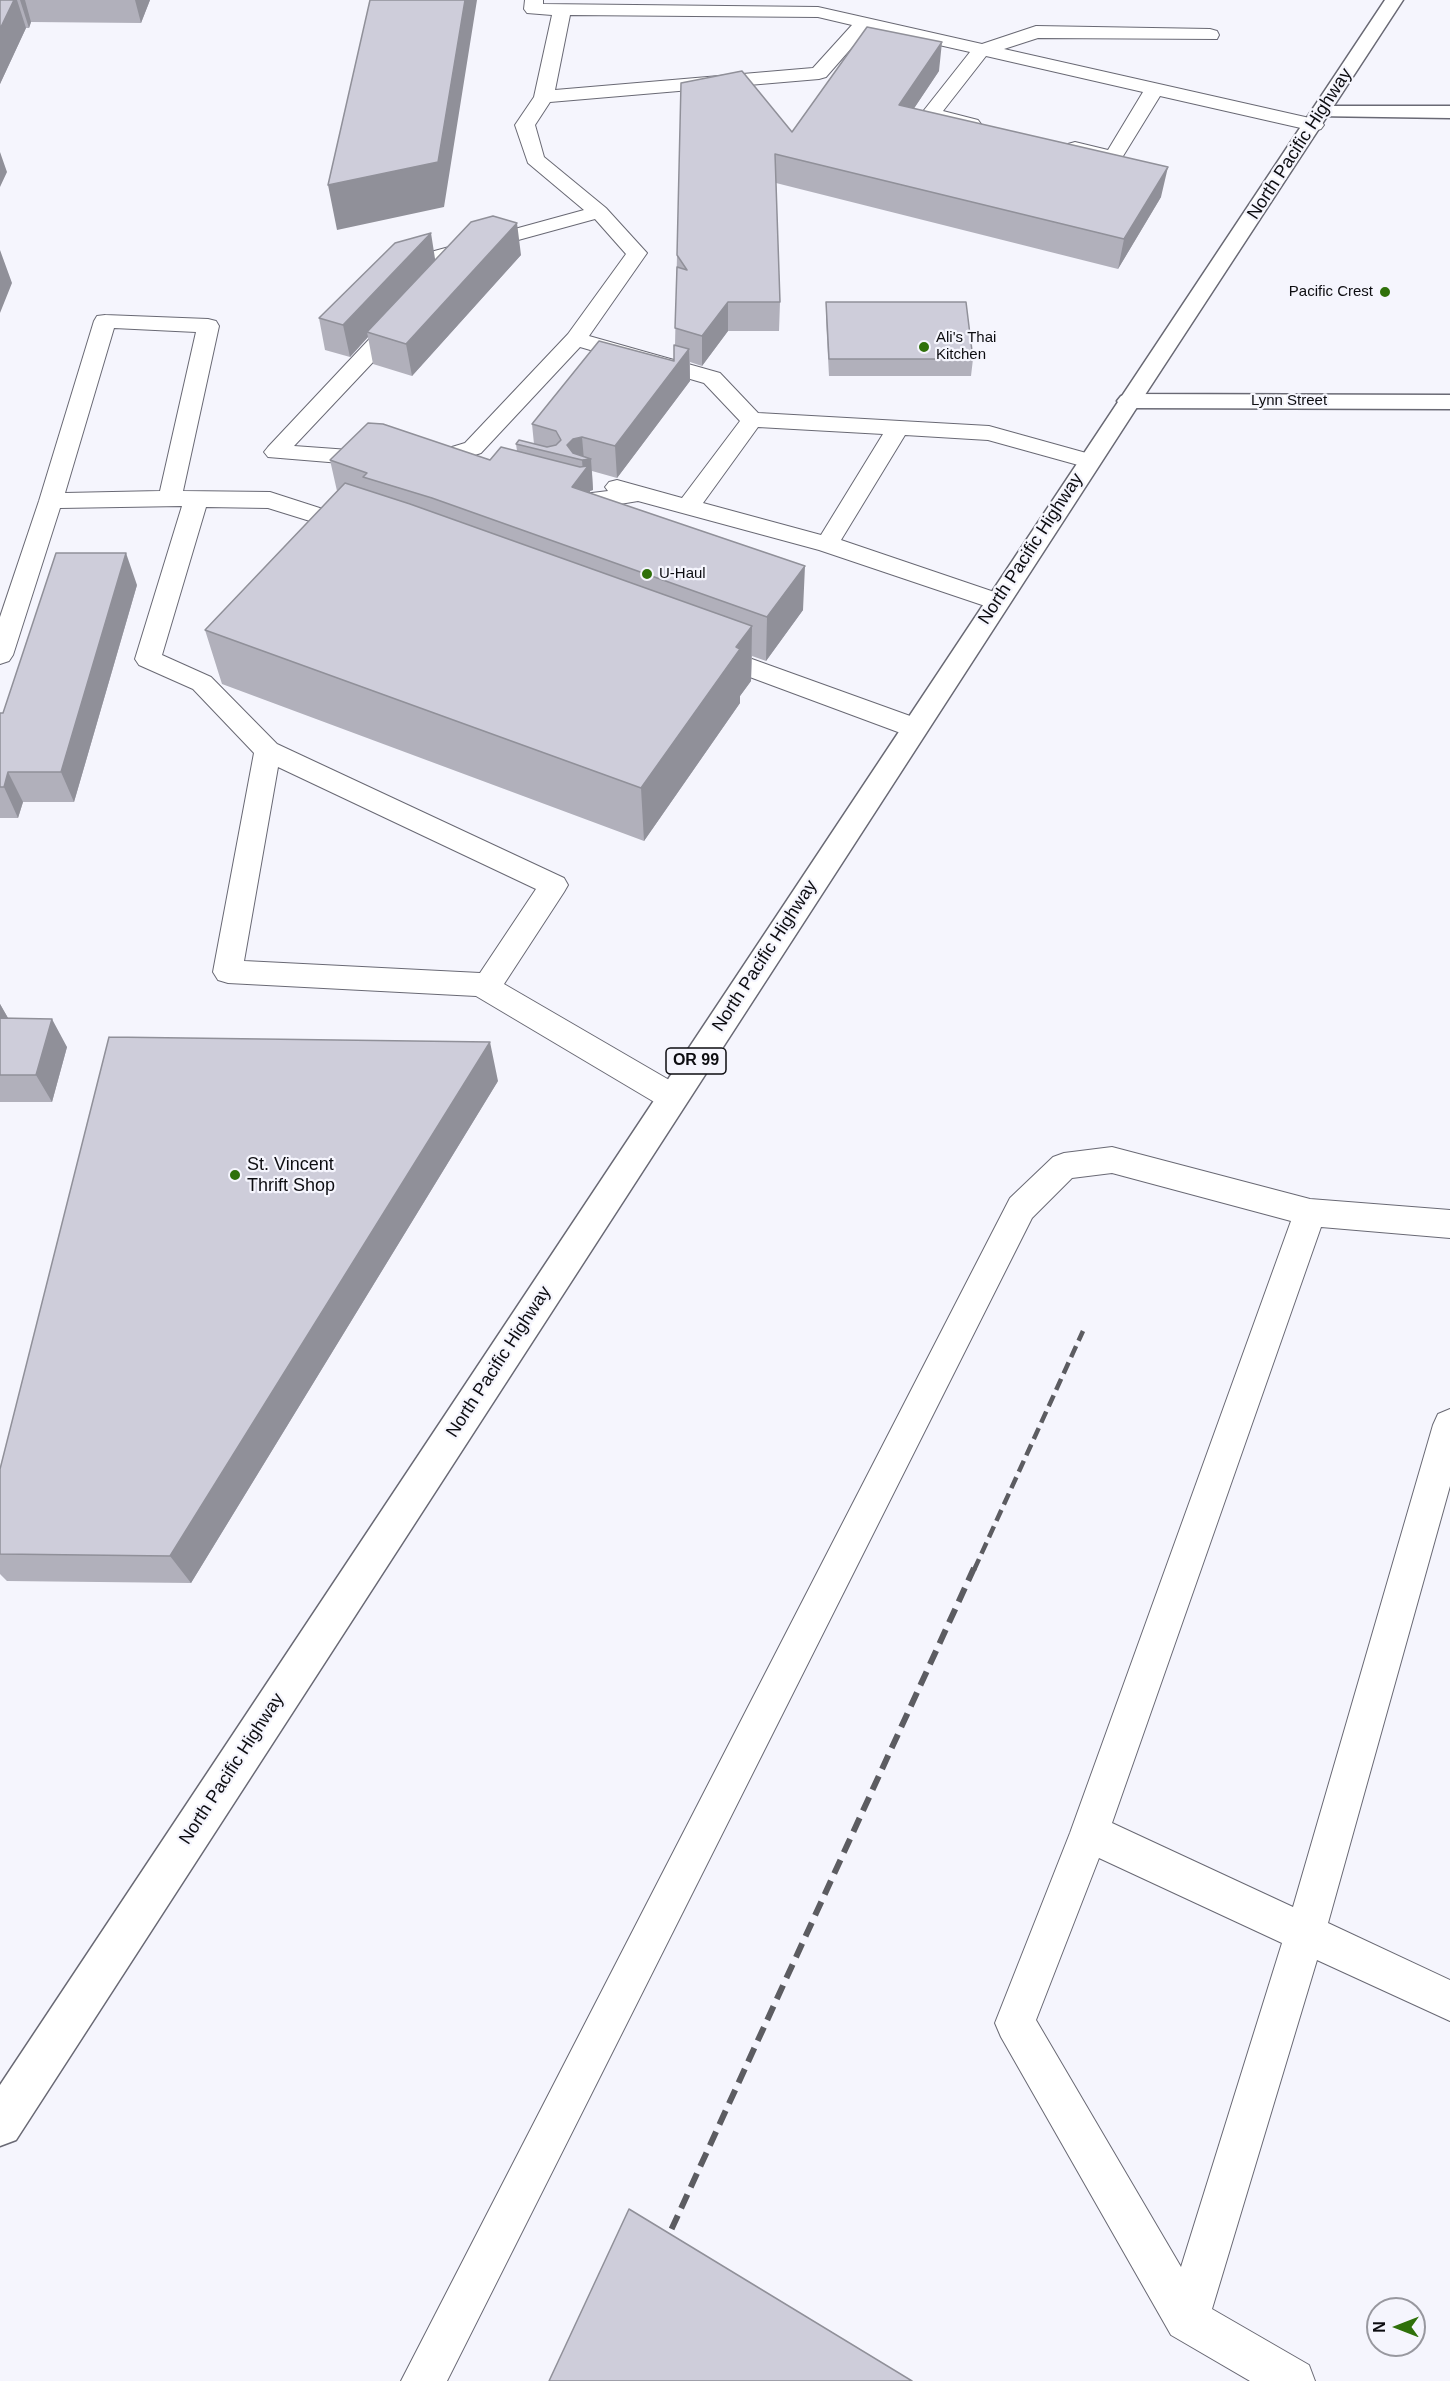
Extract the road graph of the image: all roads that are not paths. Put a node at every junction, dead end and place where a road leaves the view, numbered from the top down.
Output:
1 (534, 0) edge
2 (1394, 0) edge
3 (609, 5) edge
4 (562, 9) junction
5 (863, 24) junction
6 (1210, 35) dead end
7 (981, 50) junction
8 (1154, 89) junction
9 (544, 97) junction
10 (1450, 112) edge
11 (1318, 119) junction
12 (988, 128) edge
13 (1056, 144) edge
14 (599, 212) junction
15 (467, 248) junction
16 (378, 272) edge
17 (435, 282) edge
18 (411, 307) edge
19 (576, 339) junction
20 (1129, 401) junction
21 (1450, 402) edge
22 (752, 420) junction
23 (898, 429) junction
24 (473, 447) junction
25 (498, 455) edge
26 (1089, 461) junction
27 (584, 478) dead end
28 (540, 490) edge
29 (638, 493) junction
30 (170, 498) junction
31 (196, 499) junction
32 (51, 501) junction
33 (688, 507) junction
34 (373, 533) edge
35 (827, 544) junction
36 (996, 602) junction
37 (692, 646) edge
38 (0, 655) edge
39 (915, 728) junction
40 (268, 751) junction
41 (486, 987) junction
42 (672, 1097) junction
43 (1310, 1213) junction
44 (1450, 1224) edge
45 (1450, 1425) edge
46 (1089, 1833) junction
47 (1305, 1933) junction
48 (1450, 2001) edge
49 (14, 2081) edge
50 (0, 2124) edge
51 (1187, 2319) junction
52 (423, 2381) edge
53 (1293, 2381) edge

1 - 4 lane
2 - 11 main road, North Pacific Highway / OR 99
3 - 4 lane
3 - 5 lane
4 - 9 lane
5 - 7 lane
5 - 9 lane
6 - 7 lane
7 - 8 lane
7 - 12 lane
8 - 11 lane
8 - 13 lane
9 - 14 lane
10 - 11 main road
11 - 20 main road, North Pacific Highway / OR 99
14 - 15 lane
14 - 19 lane
15 - 16 lane
15 - 17 lane
18 - 24 lane
19 - 22 lane
19 - 24 lane
20 - 21 main road, Lynn Street
20 - 26 main road, North Pacific Highway / OR 99
22 - 23 lane
22 - 33 lane
23 - 26 lane
23 - 35 lane
24 - 25 lane
26 - 36 main road, North Pacific Highway / OR 99
27 - 29 lane
28 - 29 lane
29 - 33 lane
30 - 31 lane
30 - 32 lane
30 - 32 lane
31 - 34 lane
31 - 40 lane
32 - 38 lane
33 - 35 lane
35 - 36 lane
36 - 39 main road, North Pacific Highway / OR 99
37 - 39 lane
39 - 42 main road, North Pacific Highway / OR 99
40 - 41 lane
40 - 41 lane
41 - 42 lane
42 - 49 main road, North Pacific Highway / OR 99
43 - 44 lane
43 - 46 lane
43 - 52 lane
45 - 47 lane
46 - 47 lane
46 - 51 lane
47 - 48 lane
47 - 51 lane
49 - 50 main road, North Pacific Highway / OR 99
51 - 53 lane

